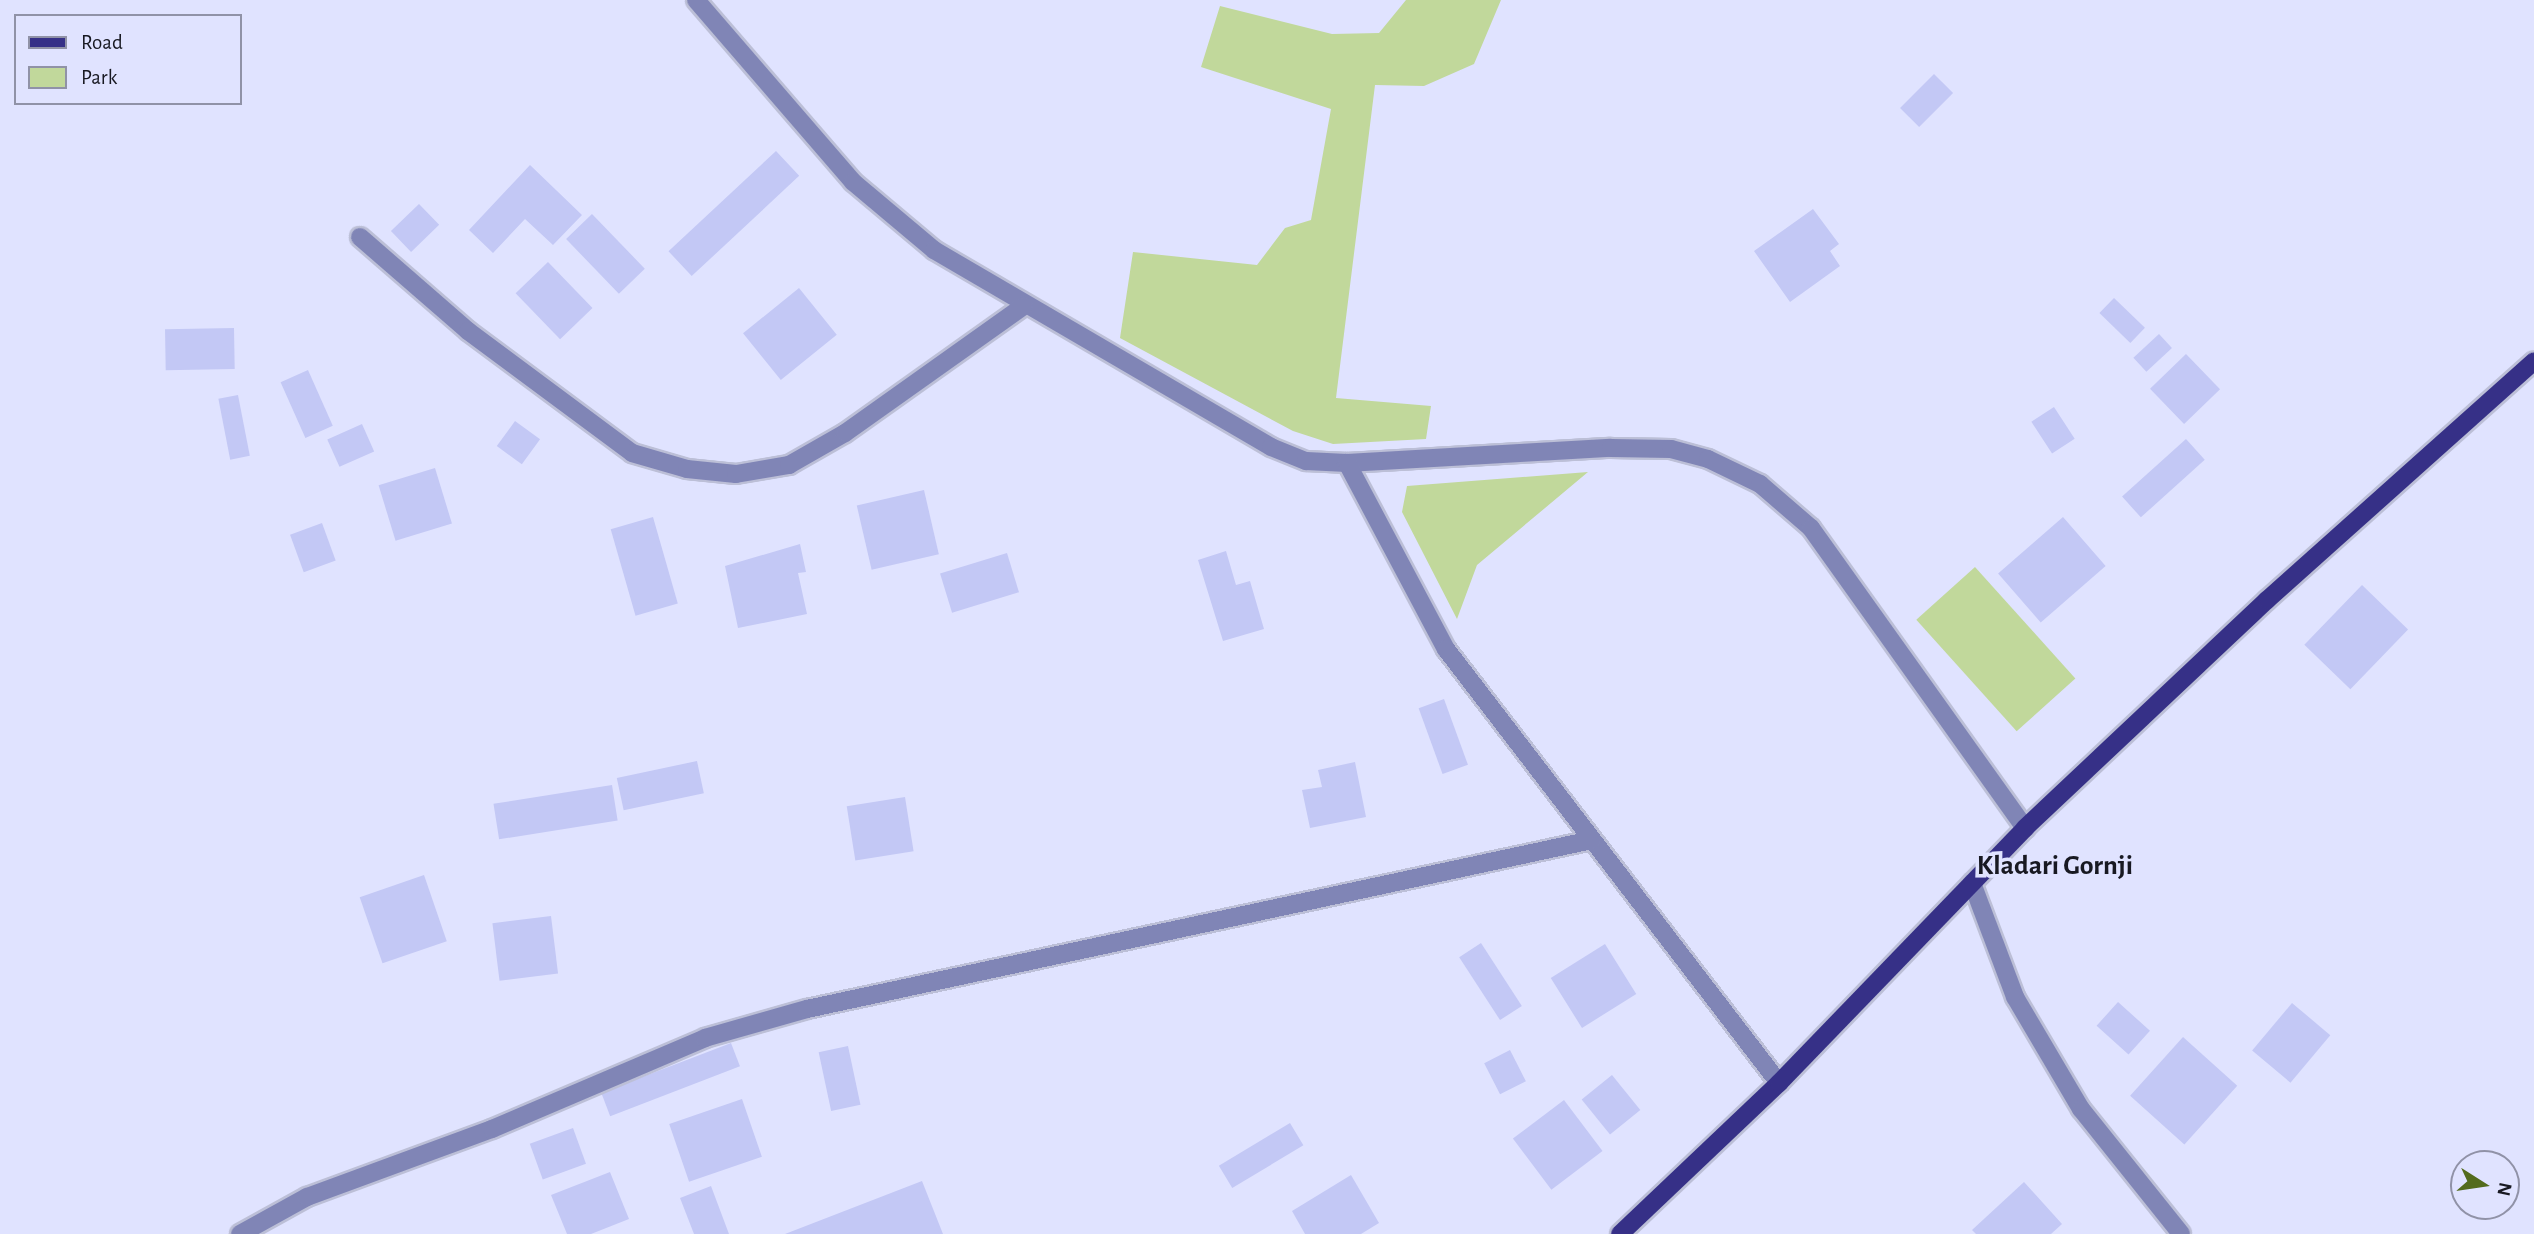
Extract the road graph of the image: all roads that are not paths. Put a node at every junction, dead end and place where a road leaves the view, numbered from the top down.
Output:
1 (695, 0) edge
2 (360, 237) dead end
3 (1024, 306) junction
4 (2534, 361) edge
5 (1347, 463) junction
6 (2025, 828) junction
7 (1592, 840) junction
8 (1972, 883) junction
9 (1779, 1083) junction
10 (240, 1234) edge
11 (1620, 1234) edge
12 (2181, 1234) edge

1 - 3 street
2 - 3 street
3 - 5 street
4 - 6 main road
5 - 6 street
5 - 7 street
6 - 8 main road
7 - 9 street
7 - 10 street
8 - 9 main road
8 - 12 street
9 - 11 main road

